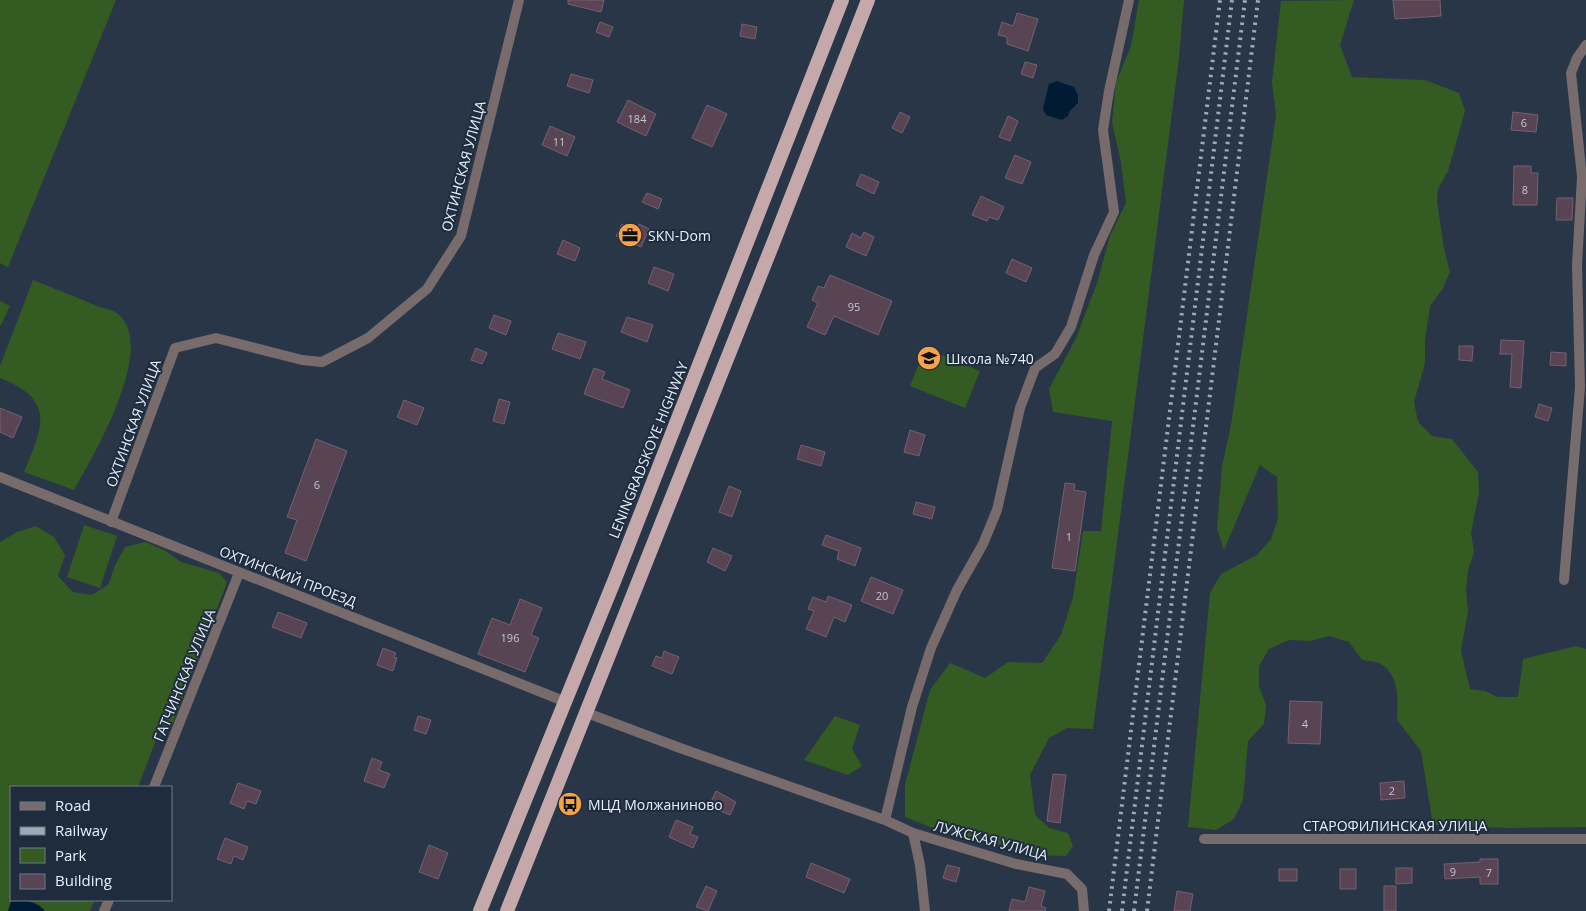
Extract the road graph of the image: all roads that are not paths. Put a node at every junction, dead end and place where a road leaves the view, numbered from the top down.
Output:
1 (520, 0) edge
2 (842, 0) edge
3 (868, 0) edge
4 (1129, 0) edge
5 (1586, 45) edge
6 (0, 476) edge
7 (111, 522) junction
8 (239, 572) junction
9 (1564, 580) dead end
10 (566, 702) junction
11 (587, 713) junction
12 (154, 786) edge
13 (885, 820) junction
14 (913, 833) junction
15 (1204, 839) dead end
16 (1586, 839) edge
17 (480, 911) edge
18 (507, 911) edge
19 (925, 911) edge
20 (1084, 911) edge

1 - 7 street, ОХТИНСКАЯ УЛИЦА
2 - 10 highway, LENINGRADSKOYE HIGHWAY
3 - 11 highway
4 - 13 street
5 - 9 street
6 - 7 street, ОХТИНСКИЙ ПРОЕЗД
7 - 8 street, ОХТИНСКИЙ ПРОЕЗД
8 - 10 street, ОХТИНСКИЙ ПРОЕЗД
8 - 12 street, ГАТЧИНСКАЯ УЛИЦА
10 - 17 highway, LENINGRADSKOYE HIGHWAY
11 - 13 street
11 - 18 highway
13 - 14 street
14 - 19 street, ЛУЖСКАЯ УЛИЦА
14 - 20 street, ЛУЖСКАЯ УЛИЦА
15 - 16 street, СТАРОФИЛИНСКАЯ УЛИЦА

